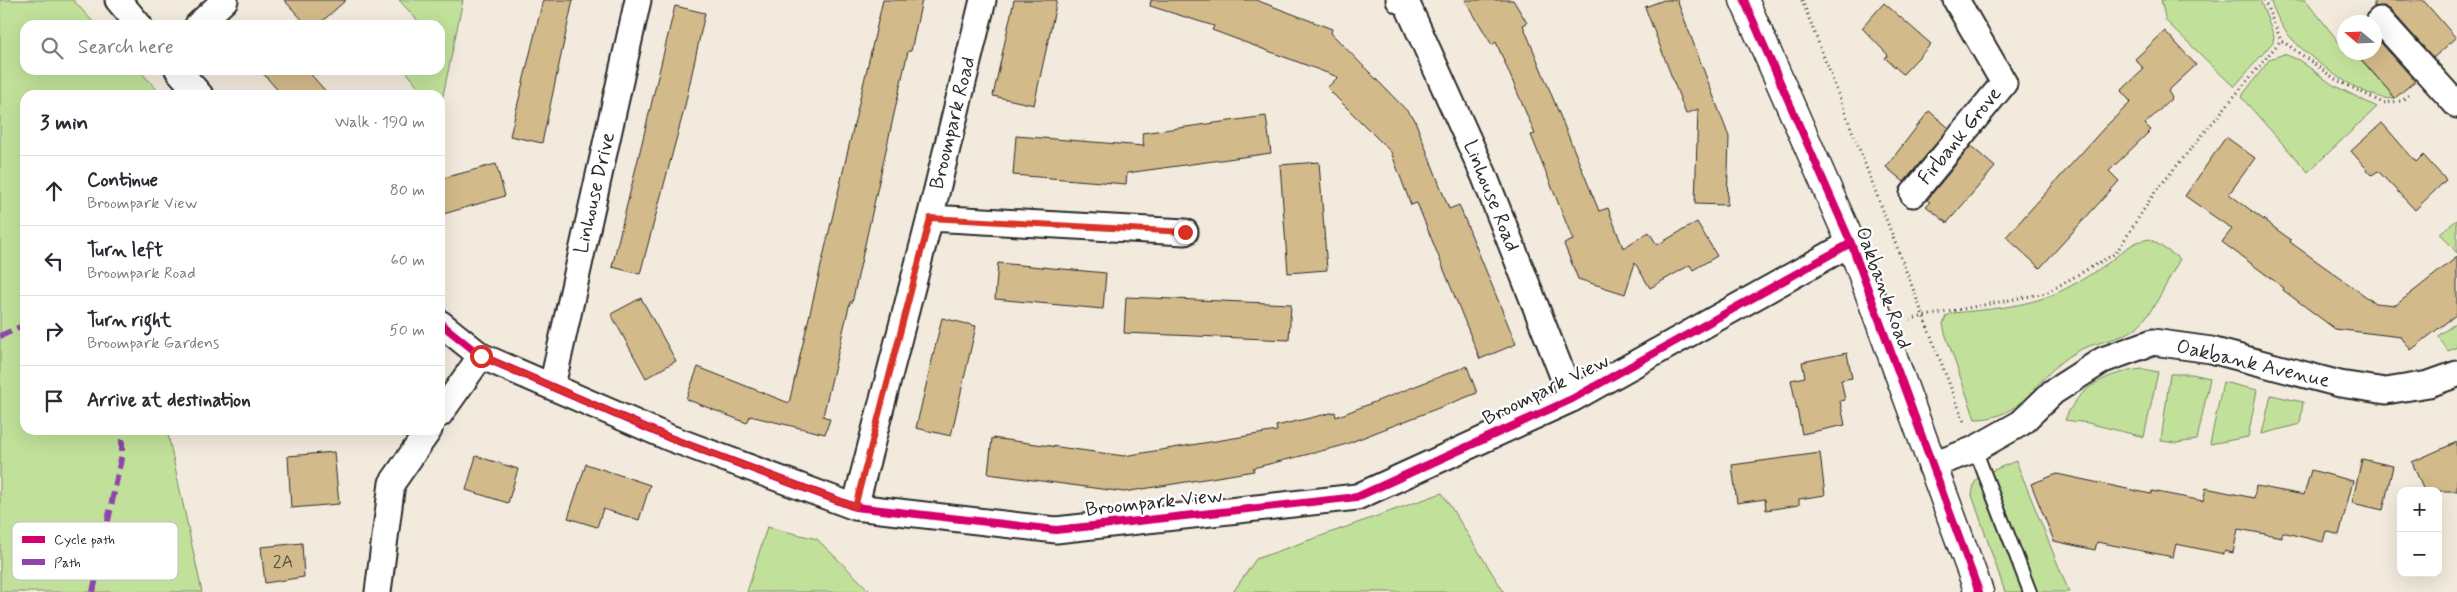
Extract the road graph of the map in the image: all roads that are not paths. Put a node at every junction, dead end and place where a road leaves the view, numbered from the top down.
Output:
1 (118, 0) edge
2 (225, 0) edge
3 (638, 0) edge
4 (983, 0) edge
5 (1399, 0) edge
6 (1744, 0) edge
7 (1956, 0) edge
8 (135, 20) edge
9 (203, 20) edge
10 (2382, 22) edge
11 (182, 75) edge
12 (196, 90) edge
13 (2457, 105) edge
14 (1913, 194) dead end
15 (930, 218) junction
16 (1185, 232) dead end
17 (1851, 243) junction
18 (445, 327) edge
19 (481, 356) junction
20 (2457, 374) edge
21 (552, 386) junction
22 (1572, 399) junction
23 (445, 407) edge
24 (426, 435) edge
25 (1975, 449) junction
26 (1931, 466) junction
27 (855, 507) junction
28 (378, 592) edge
29 (1979, 592) edge
30 (2030, 592) edge

1 - 8 street
2 - 9 street
3 - 21 street, Linhouse Drive
4 - 15 street, Broompark Road
5 - 22 street, Linhouse Road
6 - 17 street, Oakbank Road
7 - 14 street, Firbank Grove
10 - 13 street
11 - 12 street
15 - 16 street
15 - 27 street, Broompark Road
17 - 22 street, Broompark View
17 - 26 street, Oakbank Road
18 - 19 street, Broompark View
19 - 21 street, Broompark View
19 - 23 street
20 - 25 street, Oakbank Avenue
21 - 27 street, Broompark View
22 - 27 street, Broompark View
24 - 28 street
25 - 26 street, Oakbank Avenue
25 - 30 lane
26 - 29 street, Oakbank Road

